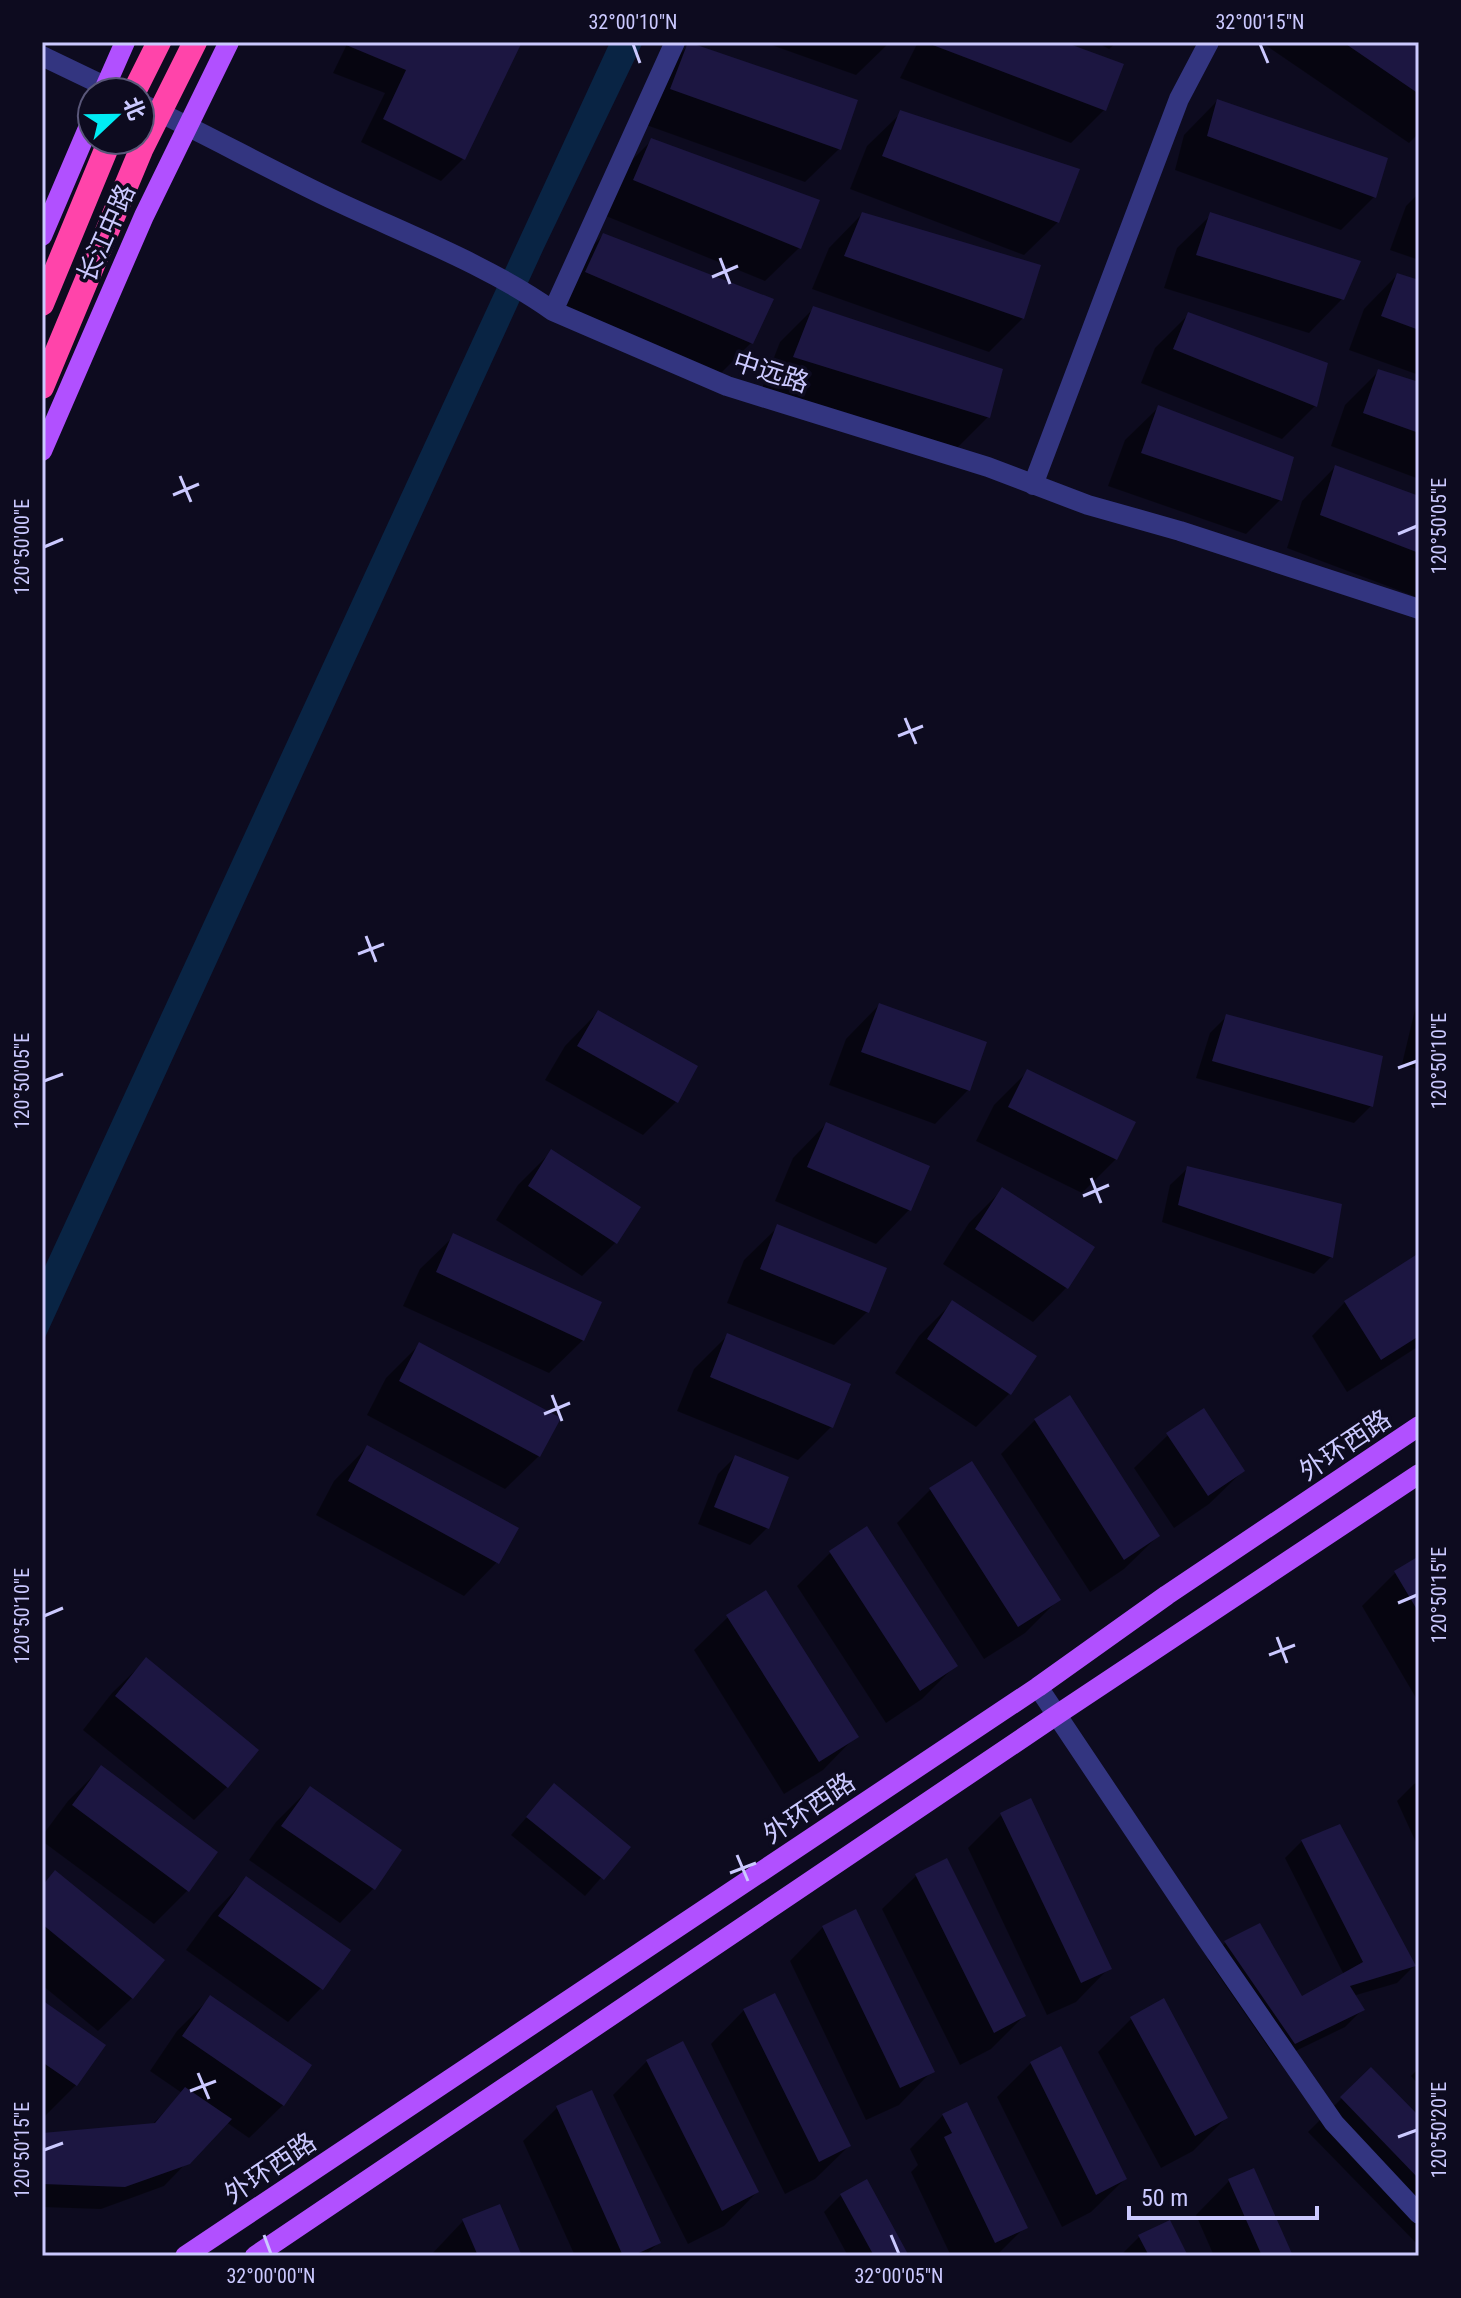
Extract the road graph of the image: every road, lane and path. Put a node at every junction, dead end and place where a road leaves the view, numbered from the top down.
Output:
1 (125, 42) edge
2 (159, 42) edge
3 (195, 42) edge
4 (229, 42) edge
5 (675, 42) edge
6 (1209, 42) edge
7 (42, 56) edge
8 (81, 76) edge
9 (114, 76) edge
10 (142, 76) edge
11 (156, 110) edge
12 (187, 125) junction
13 (76, 156) edge
14 (103, 156) edge
15 (42, 236) edge
16 (42, 304) edge
17 (553, 311) junction
18 (42, 387) edge
19 (42, 451) edge
20 (1033, 485) junction
21 (1419, 609) edge
22 (1419, 1426) edge
23 (1419, 1474) edge
24 (1038, 1687) junction
25 (1058, 1714) junction
26 (1419, 2214) edge
27 (185, 2256) edge
28 (255, 2256) edge

1 - 9 main road
2 - 10 highway
3 - 18 highway, 长江中路, bridge
4 - 12 main road, 长江中路
5 - 17 street
6 - 20 street
7 - 8 street
11 - 12 street, 中远路
12 - 17 street, 中远路
12 - 19 main road, 长江中路
13 - 15 main road
14 - 16 highway, 长江中路
17 - 20 street, 中远路
20 - 21 street, 中远路
22 - 24 main road, 外环西路
23 - 25 main road
24 - 25 street
24 - 27 main road, 外环西路
25 - 26 street
25 - 28 main road

